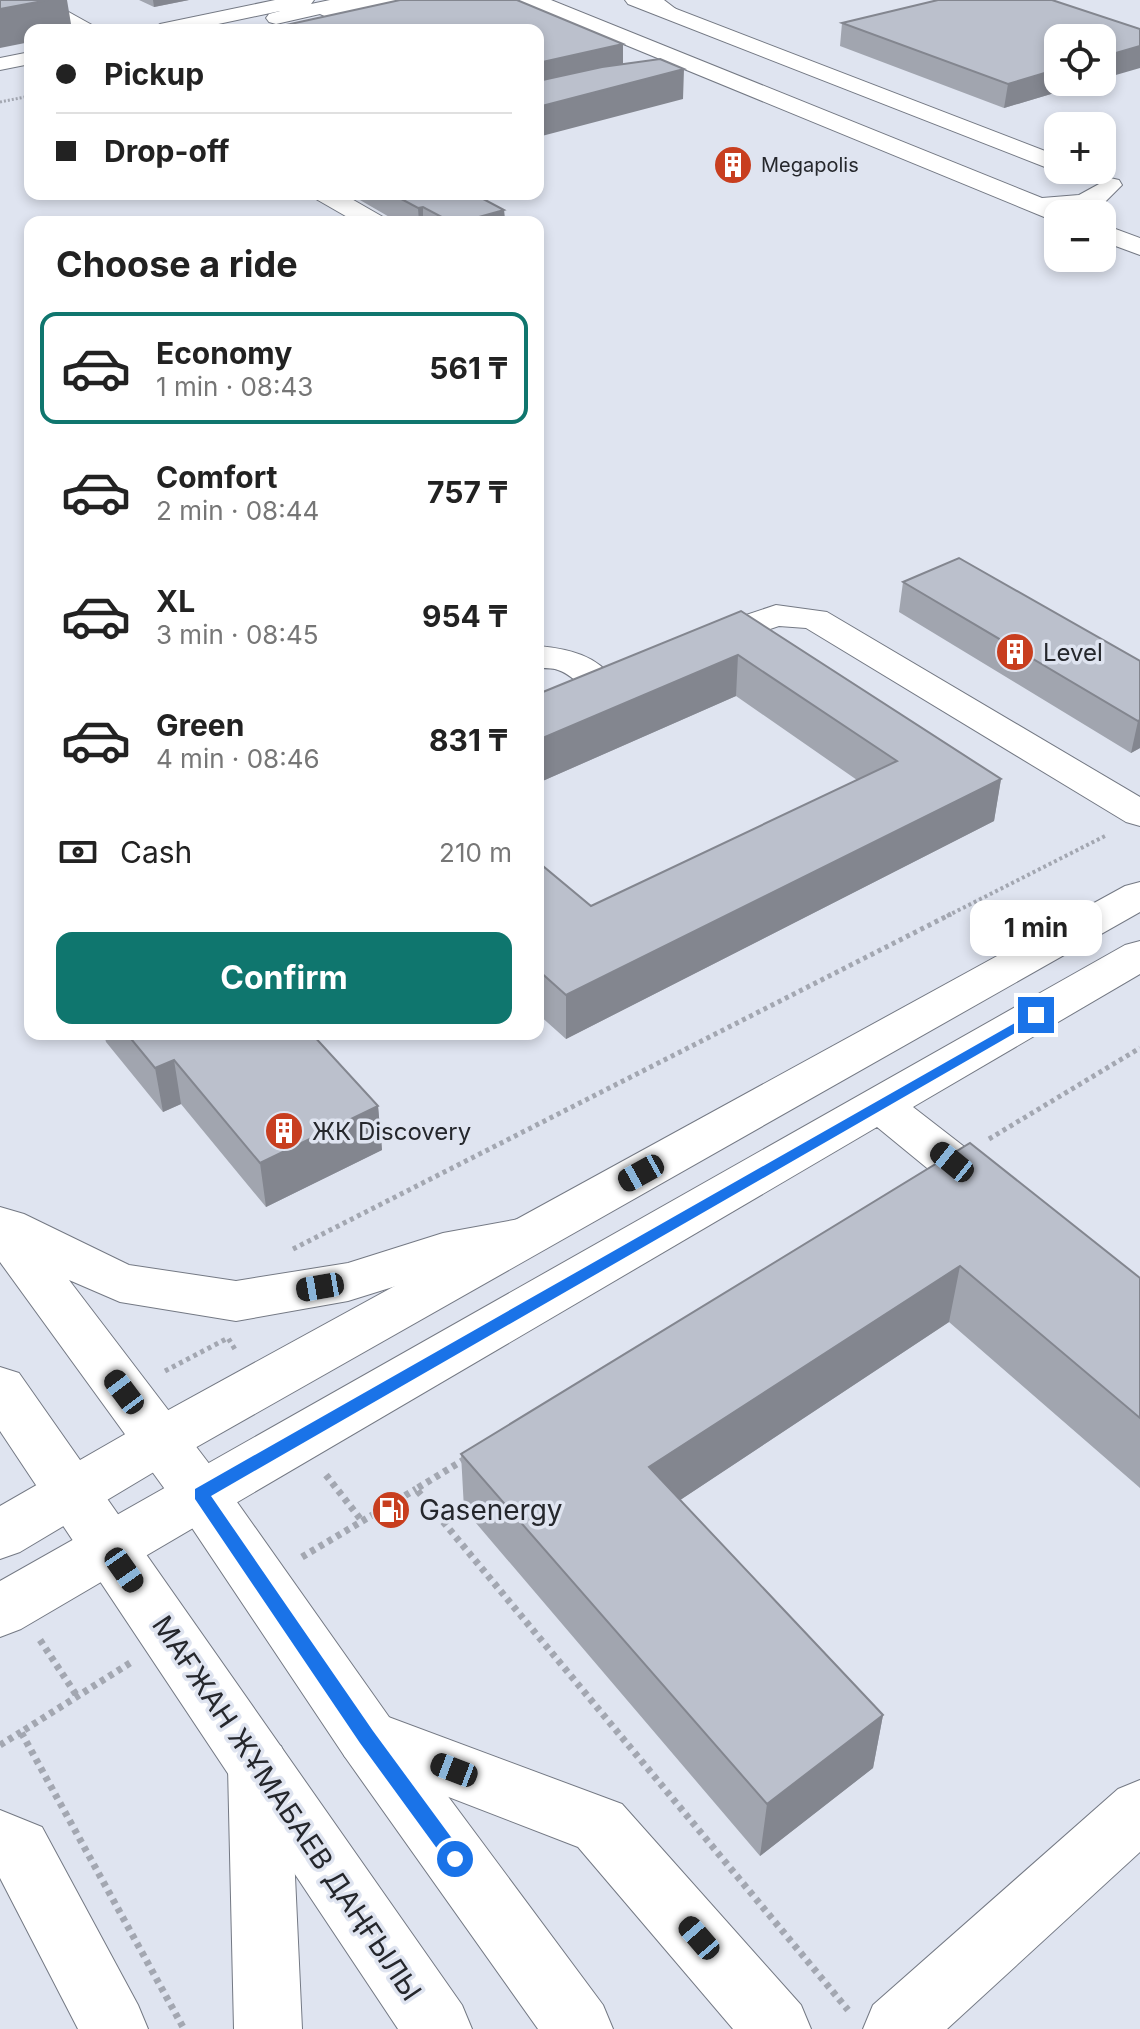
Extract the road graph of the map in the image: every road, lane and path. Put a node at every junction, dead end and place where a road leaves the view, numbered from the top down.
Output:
1 (32, 0) edge
2 (304, 0) edge
3 (357, 0) edge
4 (395, 0) edge
5 (635, 0) edge
6 (650, 0) edge
7 (533, 1) edge
8 (671, 13) junction
9 (263, 21) junction
10 (79, 24) edge
11 (189, 24) edge
12 (248, 24) edge
13 (24, 59) edge
14 (0, 64) edge
15 (701, 68) junction
16 (24, 72) edge
17 (0, 77) edge
18 (662, 78) edge
19 (24, 97) edge
20 (0, 102) edge
21 (1000, 141) junction
22 (1044, 158) edge
23 (925, 160) junction
24 (1109, 184) edge
25 (336, 200) edge
26 (1086, 200) edge
27 (1044, 208) edge
28 (364, 216) edge
29 (1116, 238) edge
30 (1140, 247) edge
31 (671, 653) edge
32 (544, 658) edge
33 (562, 697) edge
34 (1126, 823) edge
35 (1140, 895) edge
36 (1140, 955) edge
37 (1140, 1048) edge
38 (880, 1105) junction
39 (952, 1162) junction
40 (1022, 1219) edge
41 (0, 1224) edge
42 (530, 1235) junction
43 (232, 1320) junction
44 (259, 1385) junction
45 (0, 1388) edge
46 (124, 1392) junction
47 (298, 1439) junction
48 (160, 1441) junction
49 (470, 1456) edge
50 (416, 1489) junction
51 (72, 1494) junction
52 (200, 1494) junction
53 (362, 1521) junction
54 (0, 1535) edge
55 (108, 1547) junction
56 (260, 1582) junction
57 (7, 1606) edge
58 (170, 1637) junction
59 (77, 1696) junction
60 (21, 1732) junction
61 (367, 1737) junction
62 (0, 1745) edge
63 (259, 1767) junction
64 (1140, 1810) edge
65 (0, 1841) edge
66 (895, 2023) edge
67 (114, 2029) edge
68 (184, 2029) edge
69 (268, 2029) edge
70 (438, 2029) edge
71 (579, 2029) edge
72 (777, 2029) edge

1 - 10 street
2 - 11 street
3 - 9 street
4 - 9 street
5 - 8 street
6 - 8 street
7 - 15 street
8 - 21 street
9 - 12 street
13 - 14 street
15 - 18 street
15 - 23 street
16 - 17 street
19 - 20 path
21 - 22 street
21 - 23 street
23 - 27 street
24 - 26 street
25 - 28 street
29 - 30 street
31 - 34 street
32 - 33 street
34 - 43 path
35 - 42 street
36 - 38 street
37 - 39 path
38 - 39 street
38 - 47 street
39 - 40 street
41 - 43 street
41 - 46 street
42 - 43 street
42 - 44 street
43 - 44 path
43 - 46 path
44 - 48 street
45 - 51 street, МАҒЖАН ЖҰМАБАЕВ ДАҢҒЫЛЫ
46 - 48 street
47 - 52 street
47 - 53 path
48 - 51 street
48 - 52 street
49 - 50 path
50 - 53 path
50 - 66 path
51 - 54 street
51 - 55 street, МАҒЖАН ЖҰМАБАЕВ ДАҢҒЫЛЫ
52 - 55 street
52 - 56 street
53 - 56 path
55 - 57 street
55 - 58 street, МАҒЖАН ЖҰМАБАЕВ ДАҢҒЫЛЫ
56 - 61 street
57 - 59 path
58 - 59 path
58 - 63 street, МАҒЖАН ЖҰМАБАЕВ ДАҢҒЫЛЫ
59 - 60 path
60 - 62 path
60 - 68 path
61 - 71 street
61 - 72 street
63 - 69 street
63 - 70 street, МАҒЖАН ЖҰМАБАЕВ ДАҢҒЫЛЫ
64 - 66 street
65 - 67 street

